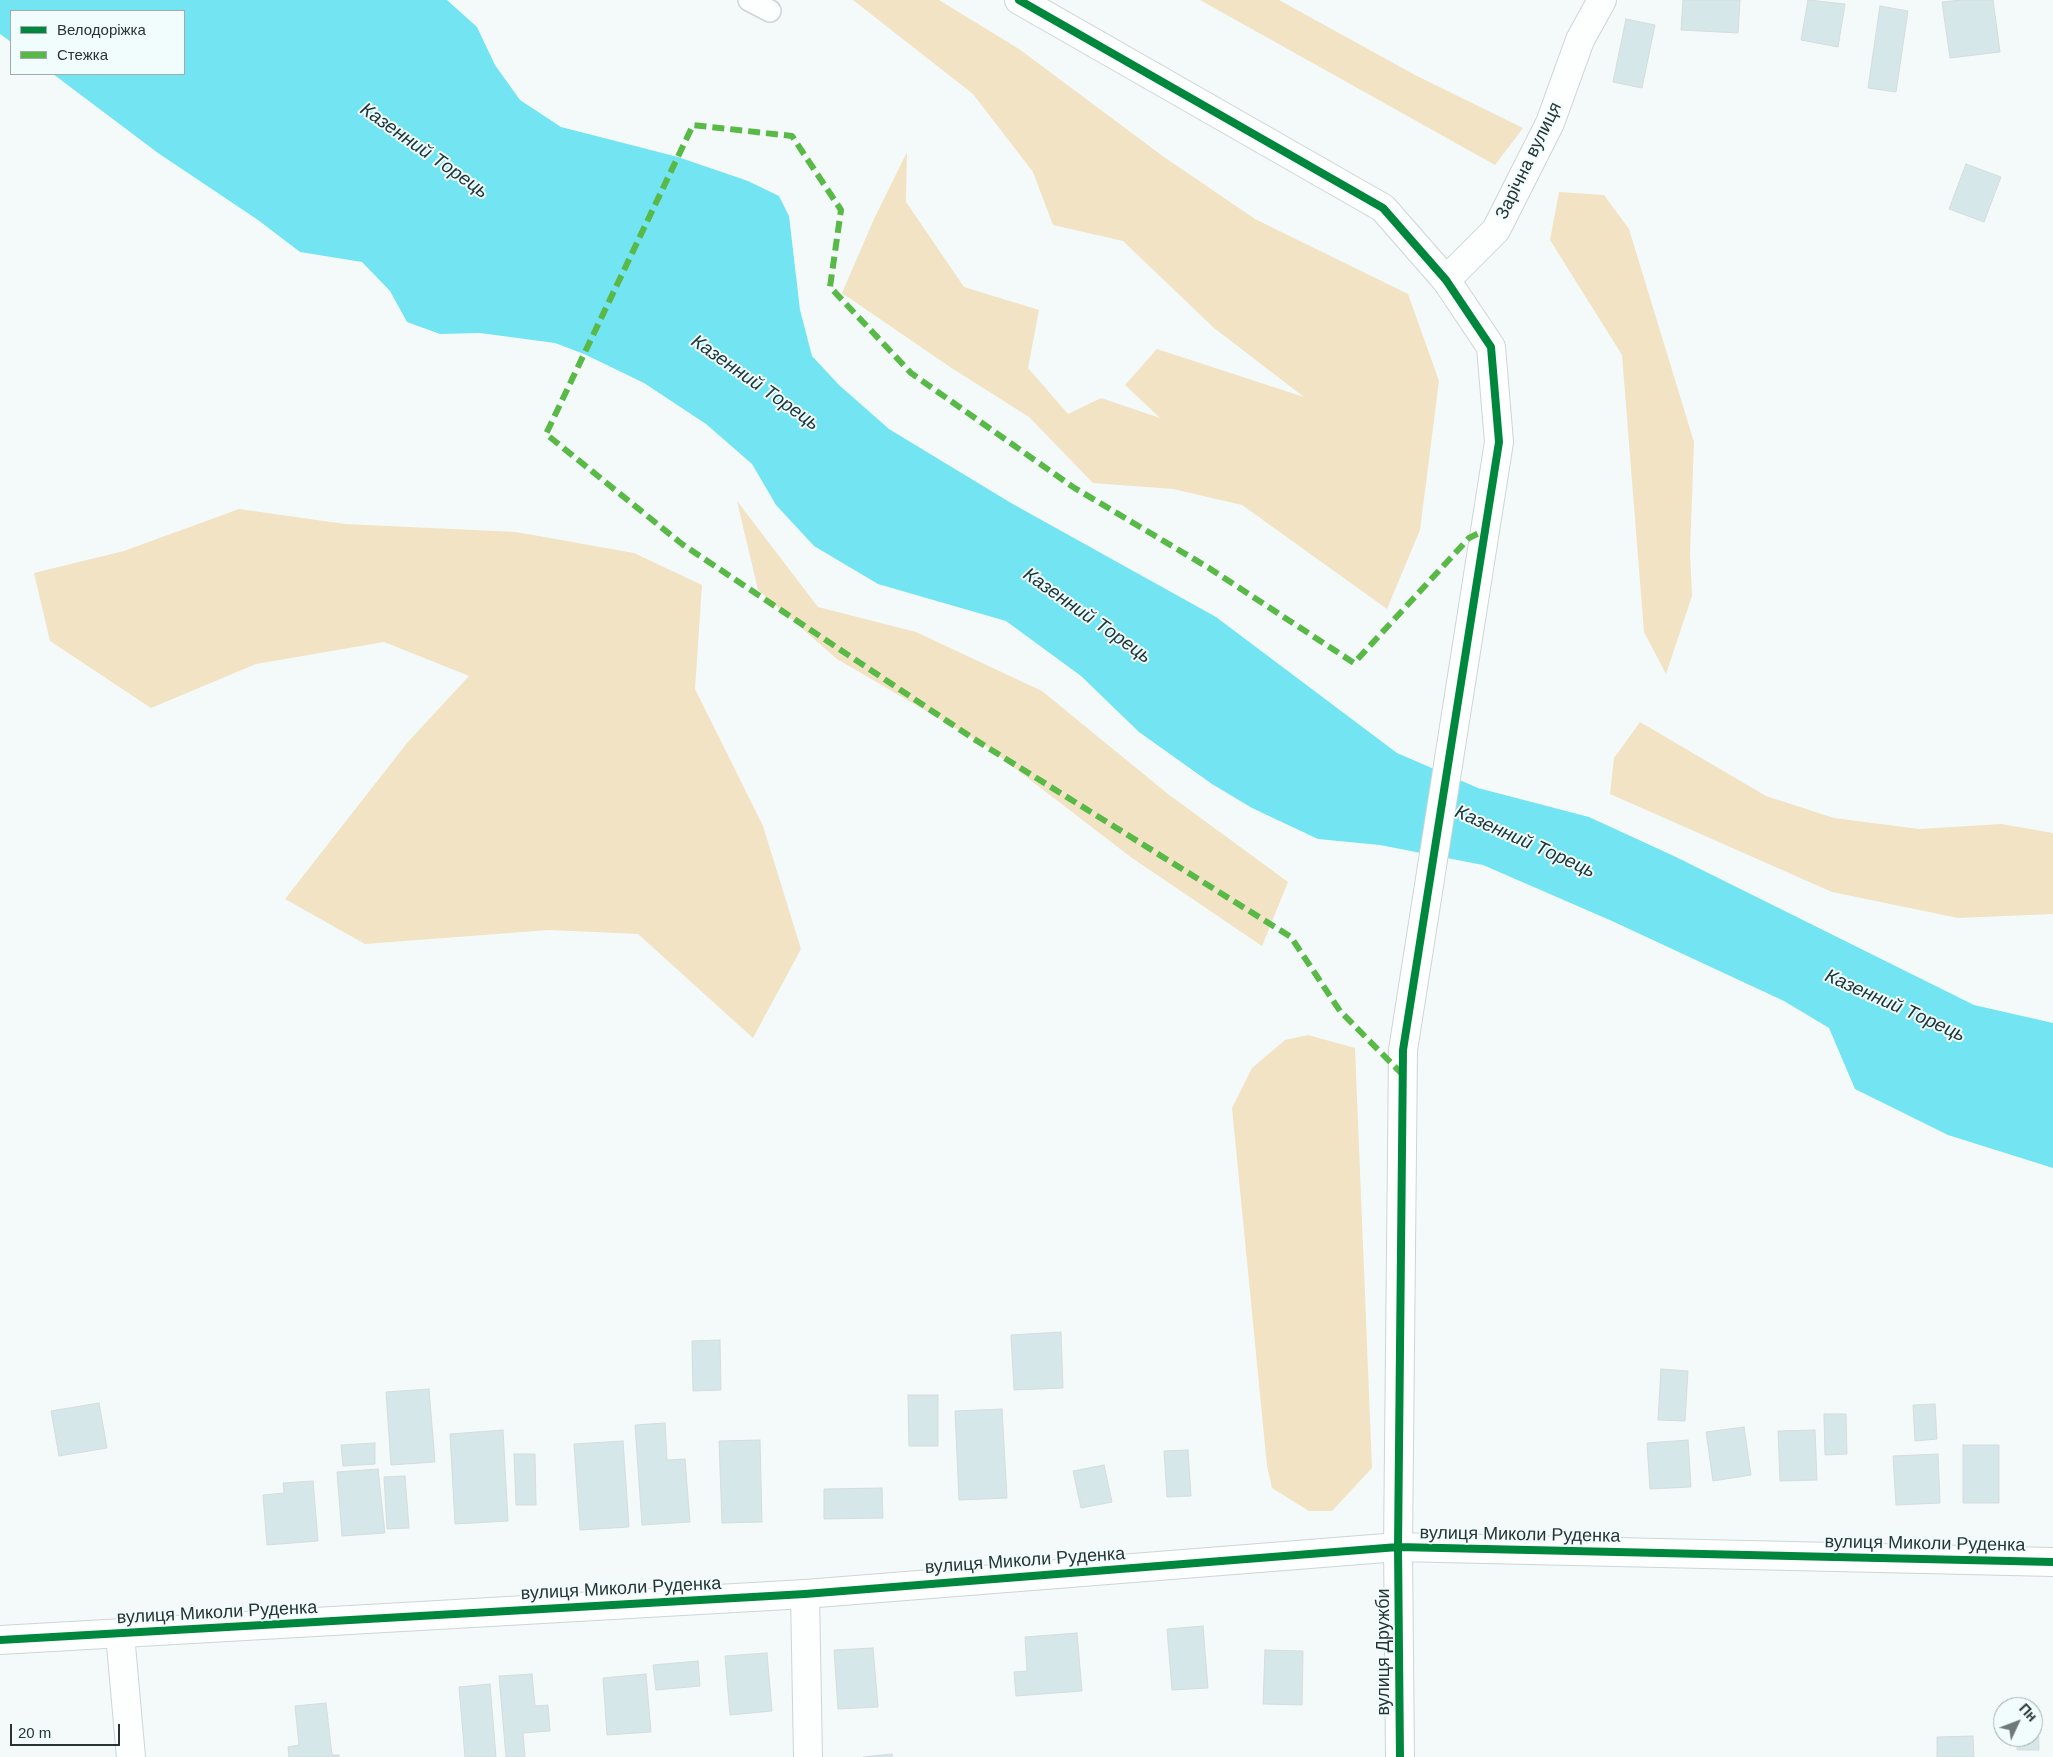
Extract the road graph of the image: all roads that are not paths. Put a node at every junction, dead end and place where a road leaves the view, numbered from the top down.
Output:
1 (748, 0) edge
2 (1019, 0) edge
3 (1602, 0) edge
4 (770, 11) dead end
5 (1446, 280) junction
6 (1398, 1547) junction
7 (2053, 1562) edge
8 (805, 1594) junction
9 (120, 1634) junction
10 (0, 1640) edge
11 (130, 1757) edge
12 (808, 1757) edge
13 (1400, 1757) edge

1 - 4 lane
2 - 5 street, вулиця Дружби
3 - 5 street, Зарічна вулиця
5 - 6 street, вулиця Дружби
6 - 7 street, вулиця Миколи Руденка
6 - 8 street, вулиця Миколи Руденка
6 - 13 street, вулиця Дружби
8 - 9 street, вулиця Миколи Руденка
8 - 12 street
9 - 10 street, вулиця Миколи Руденка
9 - 11 street

